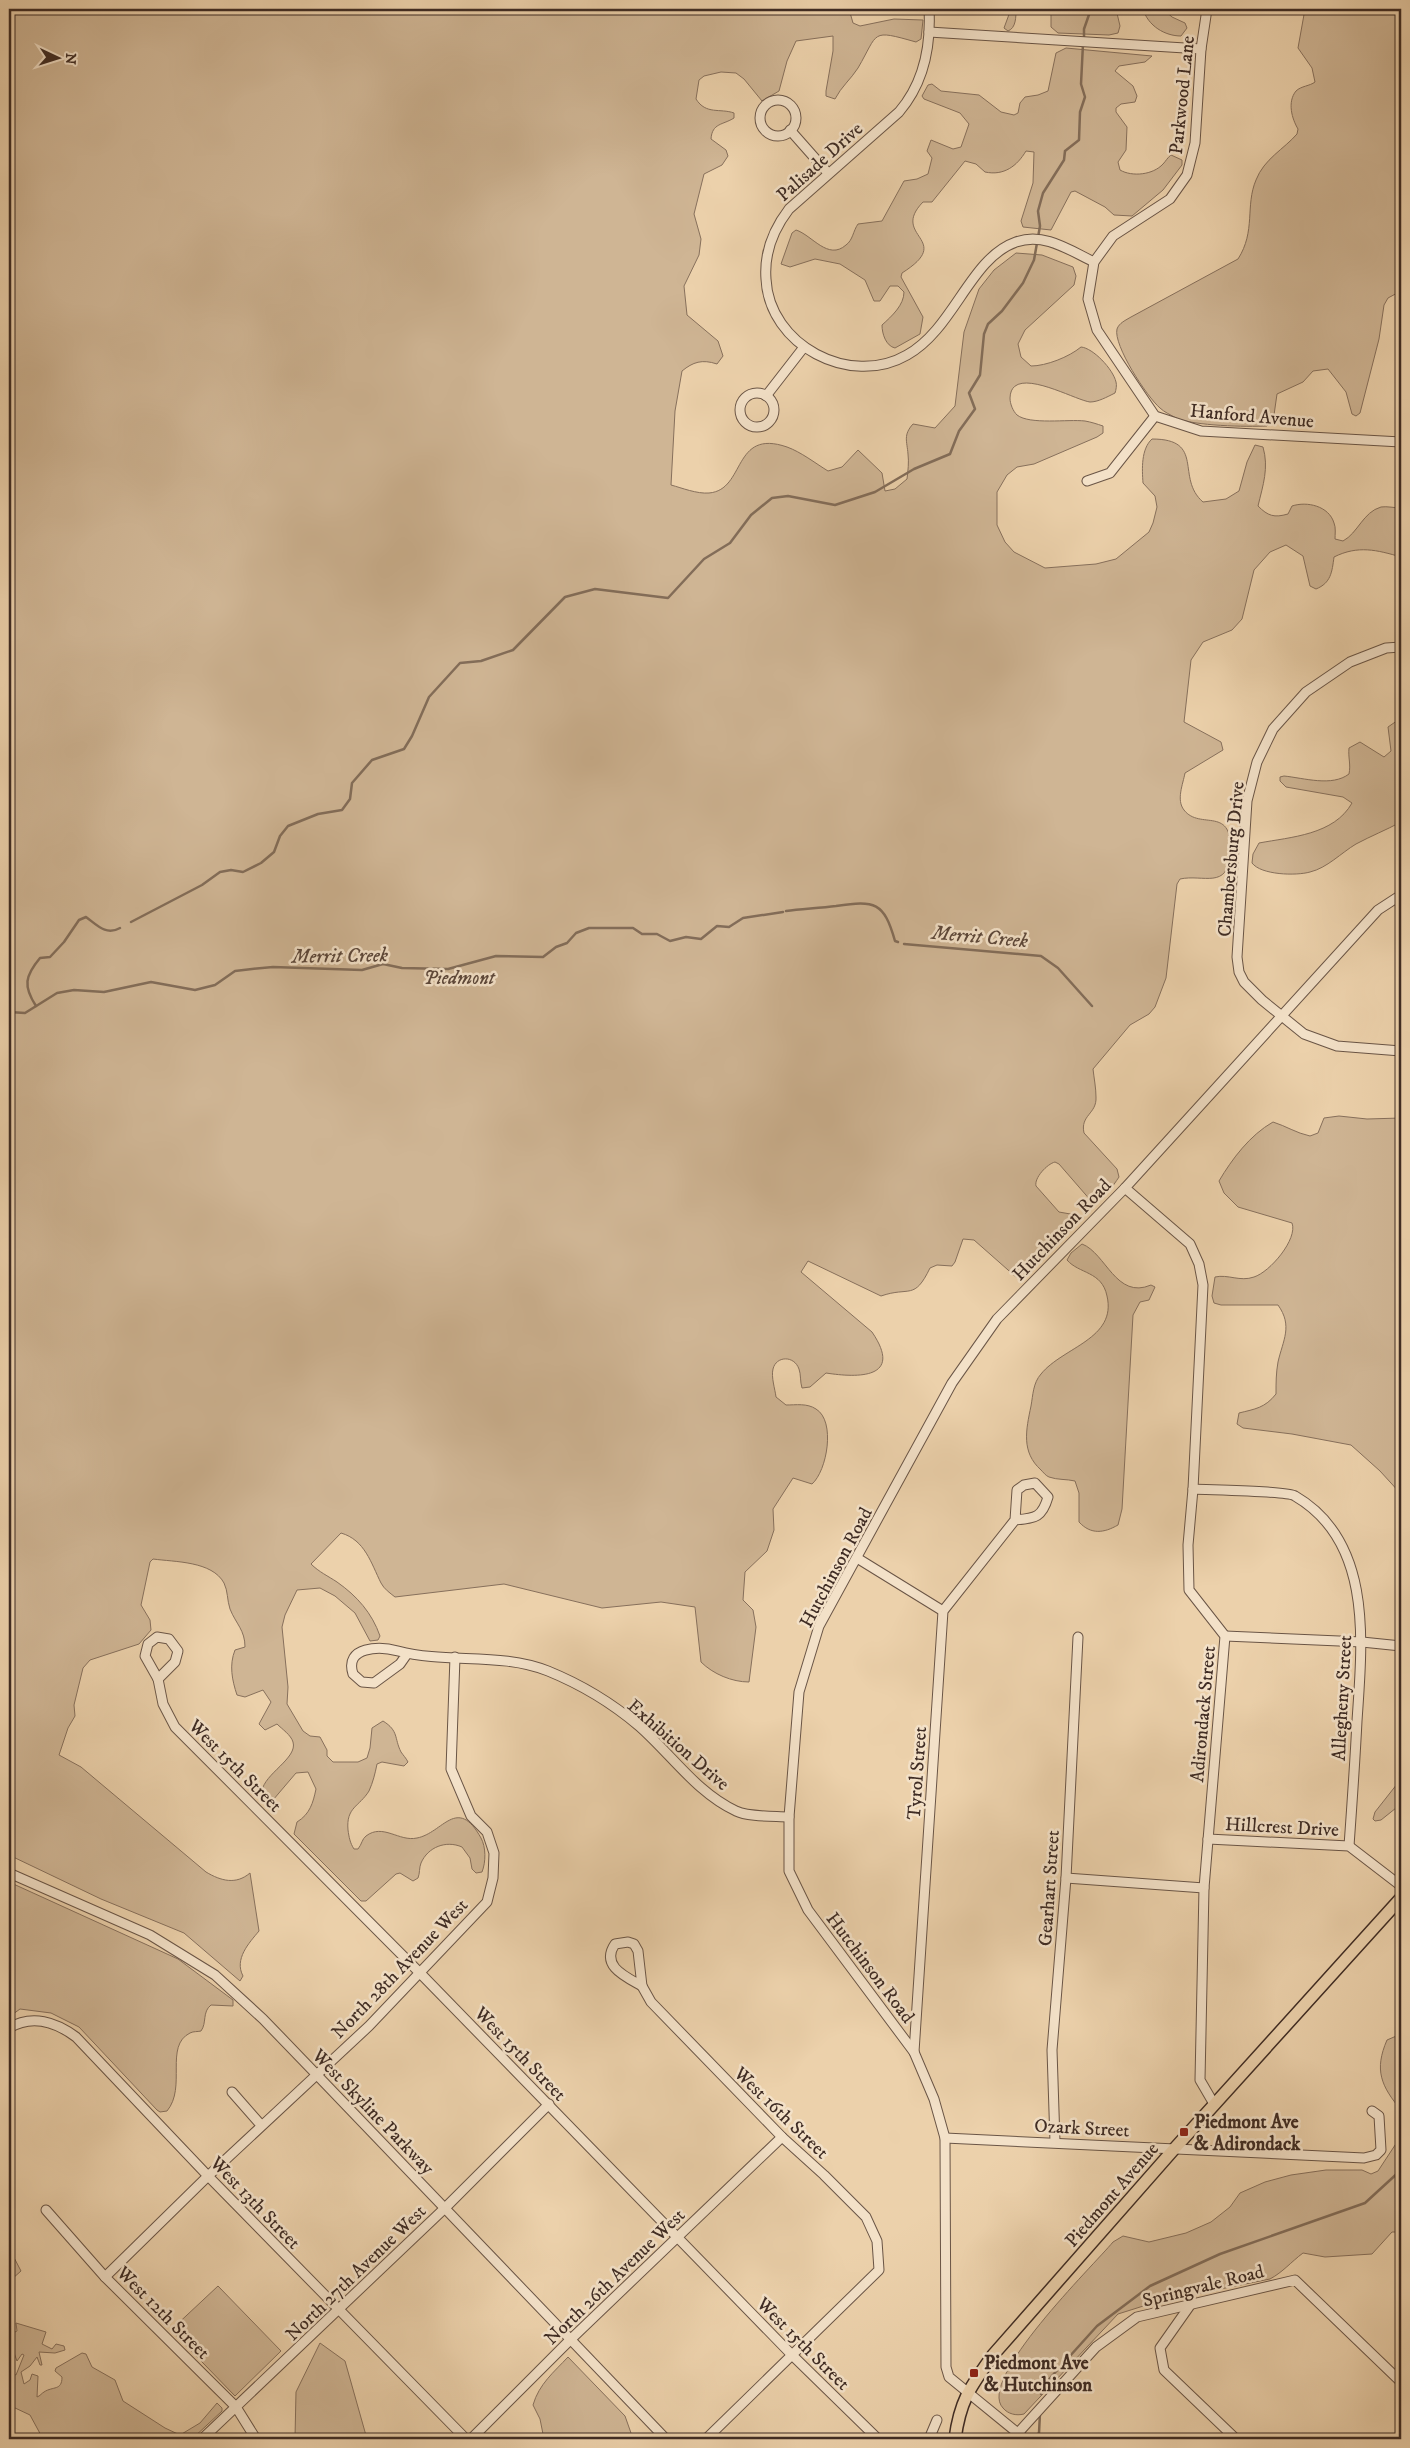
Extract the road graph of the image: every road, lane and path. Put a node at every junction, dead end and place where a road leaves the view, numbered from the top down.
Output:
1 (930, 9) edge
2 (1207, 9) edge
3 (929, 32) junction
4 (1201, 49) junction
5 (790, 130) junction
6 (828, 173) junction
7 (1094, 262) junction
8 (804, 348) junction
9 (766, 396) dead end
10 (1155, 416) junction
11 (1401, 442) edge
12 (1087, 481) dead end
13 (1401, 647) edge
14 (1401, 895) edge
15 (1280, 1015) junction
16 (1401, 1051) edge
17 (1125, 1188) junction
18 (1193, 1489) junction
19 (1014, 1520) junction
20 (857, 1558) junction
21 (942, 1611) junction
22 (1225, 1636) junction
23 (1078, 1637) dead end
24 (1362, 1642) junction
25 (1401, 1646) edge
26 (407, 1654) junction
27 (455, 1657) junction
28 (158, 1679) junction
29 (789, 1817) junction
30 (1208, 1839) junction
31 (1349, 1846) junction
32 (9, 1873) edge
33 (1066, 1878) junction
34 (1401, 1886) edge
35 (1204, 1888) junction
36 (1401, 1898) edge
37 (421, 1974) junction
38 (642, 1986) junction
39 (9, 2028) edge
40 (914, 2052) junction
41 (316, 2074) junction
42 (232, 2092) dead end
43 (548, 2104) junction
44 (1214, 2104) junction
45 (1372, 2111) dead end
46 (261, 2125) junction
47 (782, 2137) junction
48 (945, 2138) junction
49 (1055, 2142) junction
50 (1175, 2148) junction
51 (208, 2176) junction
52 (445, 2208) junction
53 (46, 2210) dead end
54 (678, 2238) junction
55 (106, 2277) junction
56 (1191, 2304) junction
57 (339, 2309) junction
58 (570, 2340) junction
59 (791, 2354) junction
60 (1401, 2382) edge
61 (967, 2392) junction
62 (236, 2407) junction
63 (937, 2420) dead end
64 (1021, 2436) edge
65 (202, 2439) edge
66 (256, 2439) edge
67 (466, 2439) edge
68 (471, 2439) edge
69 (666, 2439) edge
70 (706, 2439) edge
71 (878, 2439) edge
72 (929, 2439) edge
73 (955, 2439) edge
74 (1236, 2439) edge

1 - 3 street, Palisade Drive
2 - 4 street, Parkwood Lane
3 - 4 street
3 - 6 street, Palisade Drive
4 - 7 street, Parkwood Lane
5 - 5 street
5 - 6 street
6 - 8 street, Palisade Drive
7 - 8 street, Palisade Drive
7 - 10 street
8 - 9 street
10 - 11 street, Hanford Avenue
10 - 12 street
13 - 15 street, Chambersburg Drive
14 - 15 street, Hutchinson Road
15 - 16 street, Chambersburg Drive
15 - 17 street, Hutchinson Road
17 - 18 street, Adirondack Street
17 - 20 street, Hutchinson Road
18 - 22 street, Adirondack Street
18 - 24 street, Allegheny Street
19 - 19 street
19 - 21 street
20 - 21 street
20 - 29 street, Hutchinson Road
21 - 40 street, Tyrol Street
22 - 24 street
22 - 30 street, Adirondack Street
23 - 33 street, Gearhart Street
24 - 25 street
24 - 31 street, Allegheny Street
26 - 26 street, Exhibition Drive
26 - 27 street, Exhibition Drive
27 - 29 street, Exhibition Drive
27 - 37 street, North 28th Avenue West
28 - 28 street, West 15th Street
28 - 37 street, West 15th Street
29 - 40 street, Hutchinson Road
30 - 31 street, Hillcrest Drive
30 - 35 street, Adirondack Street
31 - 34 street, Hillcrest Drive
32 - 41 street, West Skyline Parkway
33 - 35 street
33 - 49 street, Gearhart Street
35 - 44 street, Adirondack Street
36 - 44 main road, Piedmont Avenue
37 - 41 street, North 28th Avenue West
37 - 43 street, West 15th Street
38 - 38 street, West 16th Street
38 - 47 street, West 16th Street
39 - 51 street, West 13th Street
40 - 48 street, Hutchinson Road
41 - 46 street, North 28th Avenue West
41 - 52 street, West Skyline Parkway
42 - 46 street
43 - 52 street, North 27th Avenue West
43 - 54 street, West 15th Street
44 - 50 main road, Piedmont Avenue
45 - 50 street, Ozark Street
46 - 51 street, North 28th Avenue West
47 - 54 street, North 26th Avenue West
47 - 59 street, West 16th Street
48 - 49 street, Ozark Street
48 - 61 street, Hutchinson Road
49 - 50 street, Ozark Street
50 - 61 main road, Piedmont Avenue
51 - 55 street, North 28th Avenue West
51 - 57 street, West 13th Street
52 - 57 street, North 27th Avenue West
52 - 58 street, West Skyline Parkway
53 - 55 street, West 12th Street
54 - 58 street, North 26th Avenue West
54 - 59 street, West 15th Street
55 - 62 street, West 12th Street
56 - 60 street, Springvale Road
56 - 64 street, Springvale Road
56 - 74 street
57 - 62 street, North 27th Avenue West
57 - 67 street, West 13th Street
58 - 68 street, North 26th Avenue West
58 - 69 street, West Skyline Parkway
59 - 70 street
59 - 71 street, West 15th Street
61 - 64 street, Hutchinson Road
61 - 73 main road, Piedmont Avenue
62 - 65 street, North 27th Avenue West
62 - 66 street, West 12th Street
63 - 72 street

